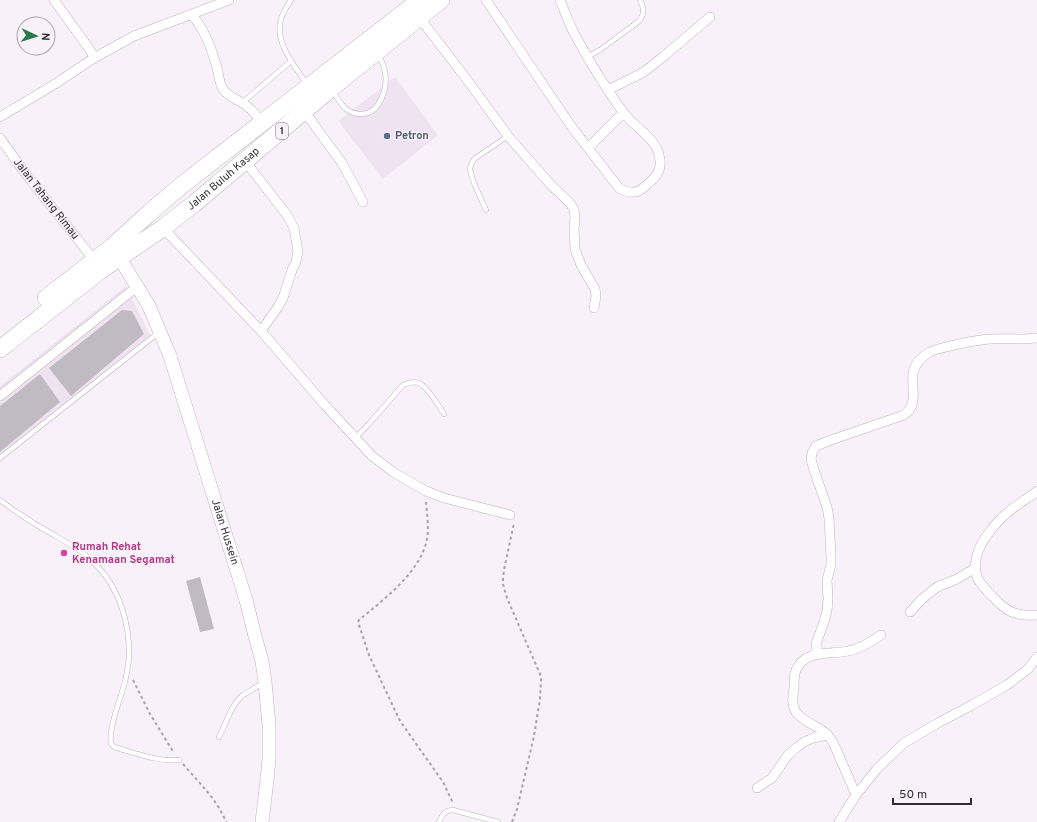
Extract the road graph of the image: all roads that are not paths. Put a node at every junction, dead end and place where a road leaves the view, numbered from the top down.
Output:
1 (54, 0) edge
2 (229, 0) edge
3 (291, 0) edge
4 (420, 0) edge
5 (441, 0) edge
6 (560, 0) edge
7 (640, 0) edge
8 (487, 1) edge
9 (192, 14) junction
10 (419, 17) junction
11 (710, 17) dead end
12 (377, 52) junction
13 (587, 57) junction
14 (94, 58) junction
15 (291, 62) junction
16 (308, 86) junction
17 (330, 89) junction
18 (608, 90) junction
19 (242, 103) junction
20 (304, 111) junction
21 (623, 112) junction
22 (0, 118) edge
23 (262, 124) junction
24 (508, 136) junction
25 (0, 138) edge
26 (588, 148) junction
27 (245, 161) junction
28 (182, 185) junction
29 (363, 202) dead end
30 (196, 203) junction
31 (486, 210) dead end
32 (163, 228) junction
33 (119, 257) junction
34 (94, 260) junction
35 (138, 286) junction
36 (594, 308) dead end
37 (160, 331) junction
38 (261, 331) junction
39 (0, 334) edge
40 (1037, 338) edge
41 (0, 349) edge
42 (0, 396) edge
43 (444, 414) dead end
44 (355, 438) junction
45 (0, 458) edge
46 (1037, 491) edge
47 (0, 500) edge
48 (510, 515) road end
49 (975, 568) junction
50 (910, 612) dead end
51 (1037, 615) edge
52 (881, 635) dead end
53 (818, 654) junction
54 (1037, 657) edge
55 (265, 682) junction
56 (828, 735) junction
57 (219, 737) dead end
58 (179, 760) road end
59 (757, 788) dead end
60 (856, 795) junction
61 (262, 822) edge
62 (439, 822) edge
63 (498, 822) edge
64 (839, 822) edge

1 - 14 street
2 - 9 street
3 - 15 lane
4 - 16 highway, Jalan Buluh Kasap / 1
5 - 10 highway, Jalan Buluh Kasap / 1
6 - 13 street
7 - 13 lane
8 - 26 street
9 - 14 street
9 - 19 street
10 - 12 highway, Jalan Buluh Kasap / 1
10 - 24 street
11 - 18 street
12 - 17 highway, Jalan Buluh Kasap / 1
12 - 17 lane
13 - 18 street
14 - 22 street
15 - 16 lane
15 - 19 lane
16 - 23 highway, Jalan Buluh Kasap / 1
17 - 20 highway, Jalan Buluh Kasap / 1
18 - 21 street
19 - 23 street
20 - 27 highway, Jalan Buluh Kasap / 1
20 - 29 street
21 - 26 street
21 - 26 street
23 - 28 highway, Jalan Buluh Kasap / 1
24 - 31 lane
24 - 36 street
25 - 34 street, Jalan Tahang Rimau
27 - 30 highway, Jalan Buluh Kasap / 1
27 - 38 street
28 - 30 highway
28 - 34 highway, Jalan Buluh Kasap / 1
30 - 32 highway, Jalan Buluh Kasap / 1
32 - 33 highway, Jalan Buluh Kasap / 1
32 - 38 street
33 - 35 main road, Jalan Hussein
33 - 41 highway, Jalan Buluh Kasap / 1
34 - 39 highway, Jalan Buluh Kasap / 1
35 - 37 main road, Jalan Hussein
35 - 42 street
37 - 45 lane
37 - 55 main road, Jalan Hussein
38 - 44 street
40 - 53 street
43 - 44 lane
44 - 48 street
46 - 49 street
47 - 58 lane
49 - 50 street
49 - 51 street
52 - 53 street
53 - 56 street
54 - 60 street
55 - 57 lane
55 - 61 main road, Jalan Hussein
56 - 59 street
56 - 60 street
60 - 64 street
62 - 63 lane

